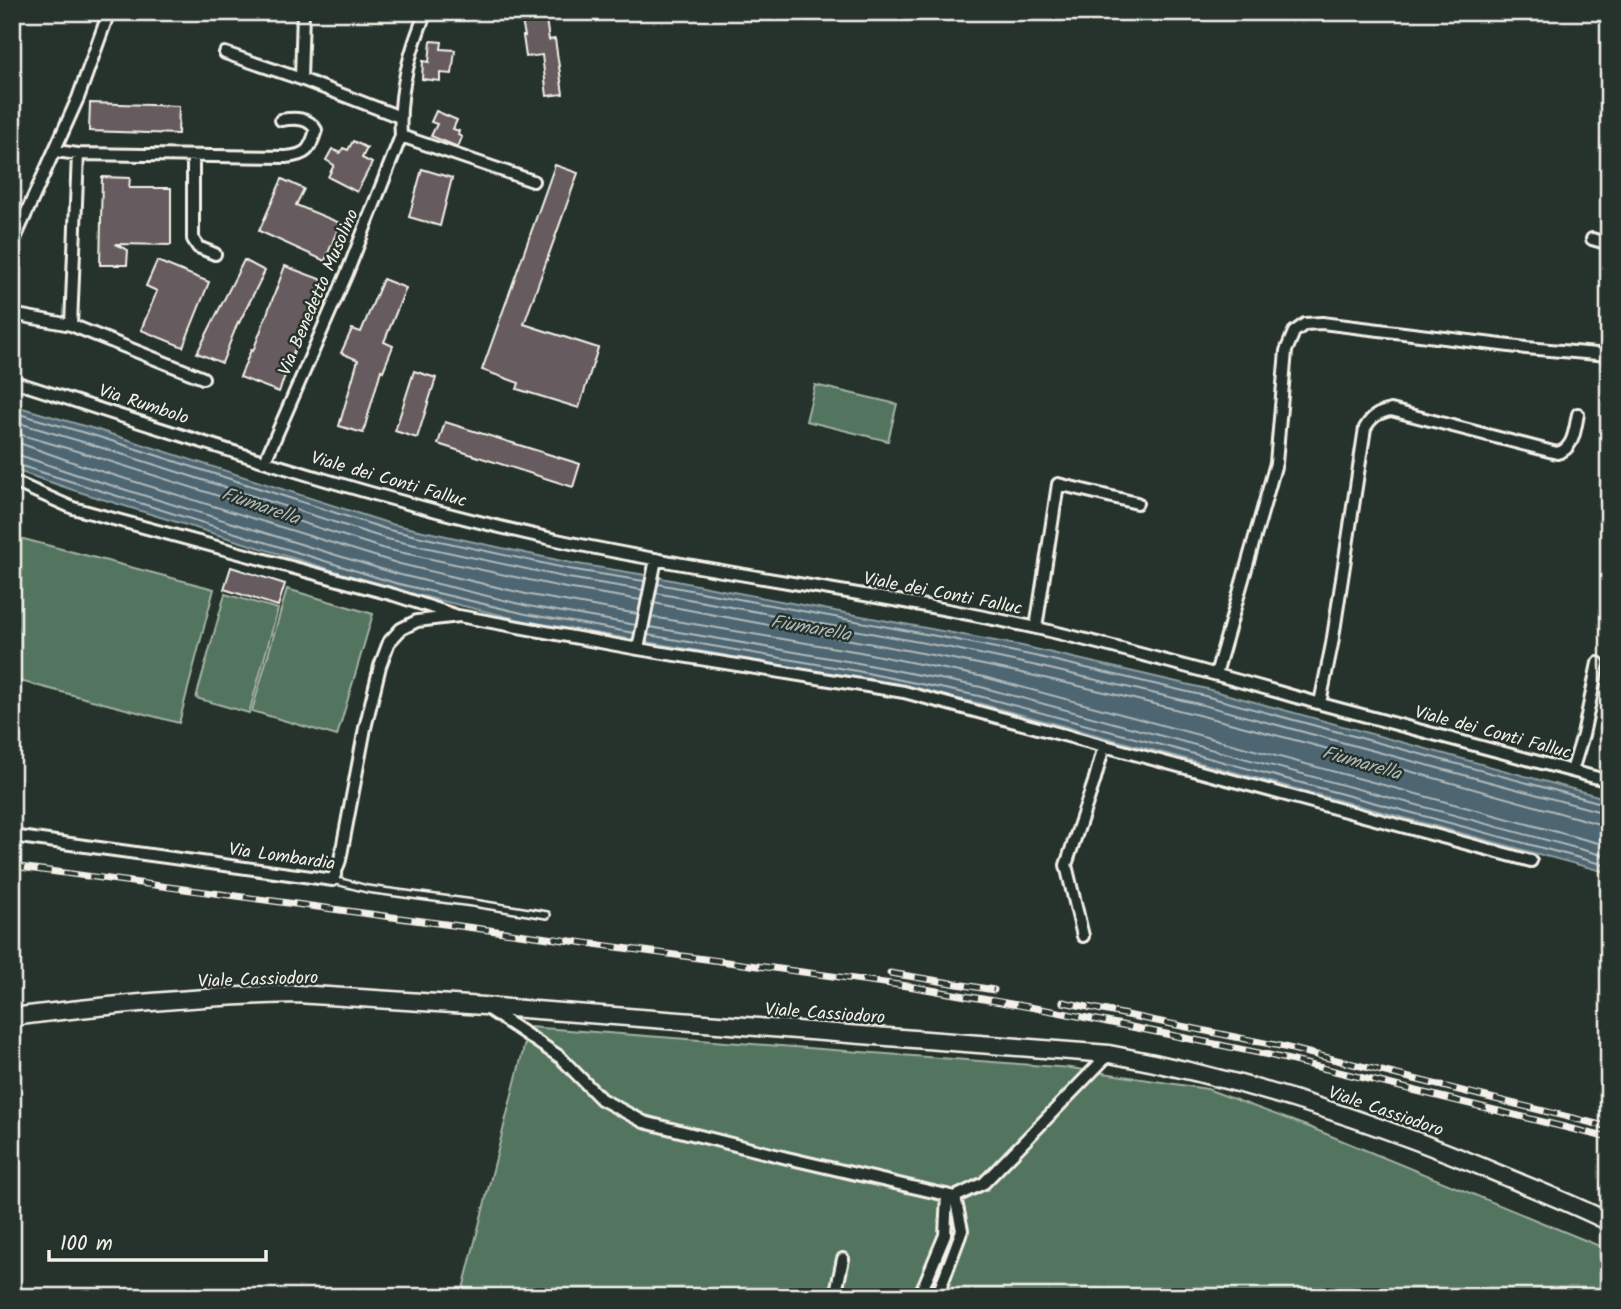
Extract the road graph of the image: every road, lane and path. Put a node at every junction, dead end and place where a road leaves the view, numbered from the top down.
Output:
1 (109, 12) edge
2 (303, 12) edge
3 (426, 12) edge
4 (225, 53) dead end
5 (301, 79) junction
6 (400, 117) junction
7 (281, 120) dead end
8 (401, 136) junction
9 (56, 150) junction
10 (78, 154) junction
11 (193, 156) junction
12 (533, 181) dead end
13 (1592, 239) dead end
14 (1609, 244) edge
15 (12, 245) edge
16 (215, 254) dead end
17 (12, 314) edge
18 (71, 325) junction
19 (1609, 355) edge
20 (204, 378) dead end
21 (12, 381) edge
22 (1578, 414) dead end
23 (265, 461) junction
24 (12, 481) edge
25 (1137, 503) dead end
26 (656, 559) junction
27 (459, 616) junction
28 (1036, 628) junction
29 (639, 646) junction
30 (1598, 663) dead end
31 (1216, 674) junction
32 (1320, 703) junction
33 (1104, 746) junction
34 (1572, 771) junction
35 (1609, 780) edge
36 (12, 836) edge
37 (1531, 861) dead end
38 (333, 880) junction
39 (547, 915) dead end
40 (1083, 936) dead end
41 (484, 1006) junction
42 (12, 1017) edge
43 (1109, 1054) junction
44 (951, 1196) junction
45 (1609, 1222) edge
46 (843, 1259) dead end
47 (835, 1297) edge
48 (918, 1297) edge
49 (937, 1297) edge

1 - 9 street
2 - 5 street
3 - 6 street, Via Benedetto Musolino
4 - 5 street
5 - 6 street
6 - 8 street, Via Benedetto Musolino
7 - 11 street
8 - 12 street
8 - 23 street, Via Benedetto Musolino
9 - 10 street
9 - 15 street
10 - 11 street
10 - 18 street
11 - 16 street
13 - 14 street
17 - 18 street
18 - 20 street
19 - 31 street
21 - 23 street, Via Rumbolo
22 - 32 street
23 - 26 street, Viale dei Conti Falluc
24 - 27 street
25 - 28 street
26 - 28 street, Viale dei Conti Falluc
26 - 29 street
27 - 29 street
27 - 38 street
28 - 31 street, Viale dei Conti Falluc
29 - 33 street
30 - 34 street
31 - 32 street, Viale dei Conti Falluc
32 - 34 street, Viale dei Conti Falluc
33 - 37 street
33 - 40 street
34 - 35 street, Viale dei Conti Falluc
36 - 38 street, Via Lombardia
38 - 39 lane, Via Lombardia
41 - 42 main road, Viale Cassiodoro
41 - 43 main road, Viale Cassiodoro
41 - 44 street
43 - 44 street
43 - 45 main road, Viale Cassiodoro
44 - 48 street
44 - 49 street
46 - 47 street

